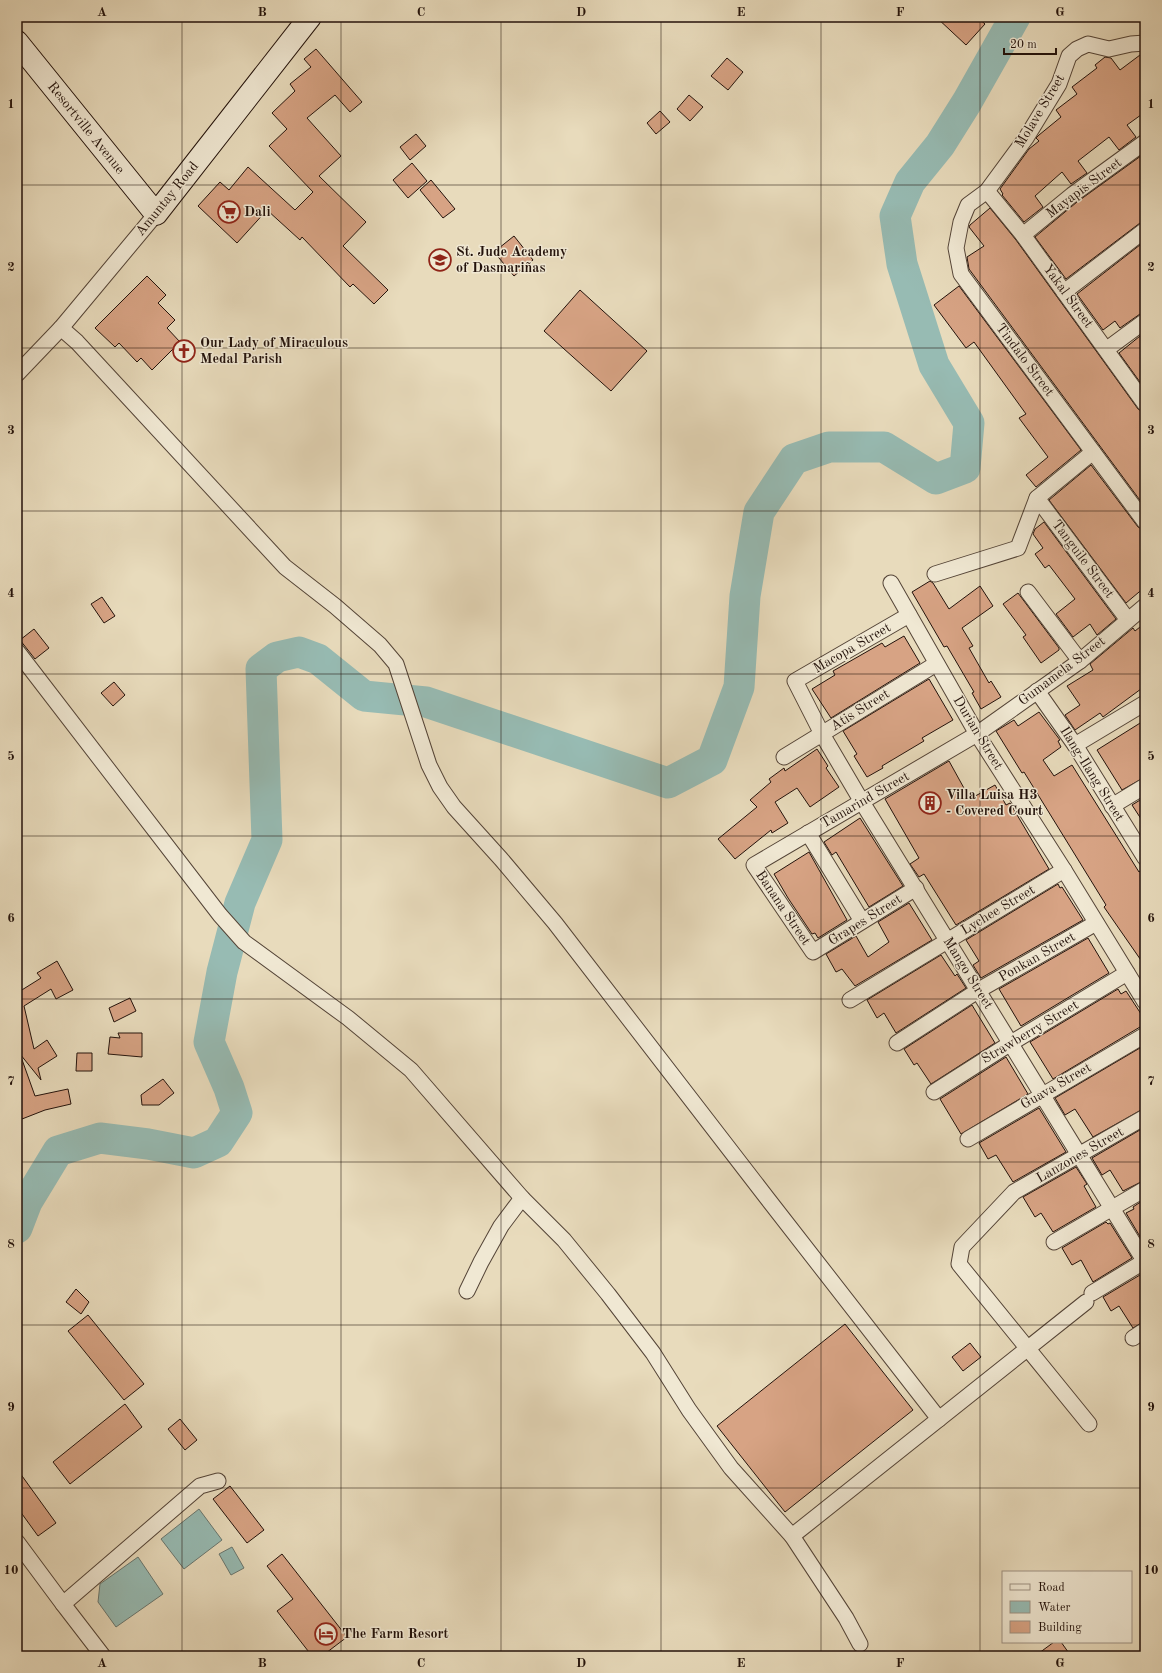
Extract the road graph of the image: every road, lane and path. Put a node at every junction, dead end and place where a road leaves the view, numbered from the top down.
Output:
1 (310, 17) edge
2 (17, 42) edge
3 (1145, 43) edge
4 (1145, 142) edge
5 (987, 191) junction
6 (156, 214) junction
7 (1145, 230) edge
8 (1023, 234) junction
9 (1064, 292) junction
10 (1145, 321) edge
11 (61, 328) junction
12 (1107, 349) junction
13 (17, 374) edge
14 (1145, 404) edge
15 (1094, 452) junction
16 (1037, 498) junction
17 (1145, 522) edge
18 (935, 574) dead end
19 (891, 584) dead end
20 (1028, 592) dead end
21 (1145, 606) edge
22 (909, 615) junction
23 (1128, 620) junction
24 (17, 651) edge
25 (1080, 661) junction
26 (936, 664) junction
27 (795, 681) joint
28 (1038, 691) junction
29 (1145, 703) edge
30 (822, 734) junction
31 (977, 734) junction
32 (1076, 745) junction
33 (784, 757) dead end
34 (1145, 786) edge
35 (862, 802) junction
36 (1112, 806) junction
37 (808, 833) junction
38 (1145, 858) edge
39 (754, 865) joint
40 (1064, 870) junction
41 (916, 888) junction
42 (862, 921) junction
43 (1096, 923) junction
44 (948, 940) junction
45 (813, 952) joint
46 (1127, 973) junction
47 (979, 990) junction
48 (850, 1000) dead end
49 (1145, 1002) edge
50 (1145, 1035) edge
51 (897, 1043) dead end
52 (1011, 1043) junction
53 (934, 1092) dead end
54 (1041, 1095) junction
55 (1145, 1117) edge
56 (968, 1139) dead end
57 (1079, 1156) junction
58 (1145, 1189) edge
59 (522, 1198) junction
60 (1112, 1209) junction
61 (1054, 1242) dead end
62 (1145, 1262) edge
63 (467, 1291) dead end
64 (1027, 1349) junction
65 (939, 1419) junction
66 (1089, 1424) dead end
67 (218, 1481) dead end
68 (792, 1536) junction
69 (17, 1542) edge
70 (63, 1604) junction
71 (860, 1644) dead end
72 (103, 1656) edge

1 - 6 street, Amuntay Road
2 - 6 street, Resortville Avenue
3 - 5 street, Molave Street
4 - 8 street, Mayapis Street
5 - 8 street, Yakal Street
5 - 15 street, Tindalo Street
6 - 11 street, Amuntay Road
7 - 9 street
8 - 9 street, Yakal Street
9 - 12 street, Yakal Street
10 - 12 street
11 - 13 street, Amuntay Road
11 - 65 street
12 - 14 street, Yakal Street
15 - 16 street
15 - 17 street, Tindalo Street
16 - 18 street
16 - 23 street, Tanguile Street
19 - 22 street, Durian Street
20 - 25 street
21 - 23 street, Gumamela Street
22 - 26 street, Durian Street
22 - 27 street, Macopa Street
23 - 25 street, Gumamela Street
24 - 59 street
25 - 28 street, Gumamela Street
26 - 30 street, Atis Street
26 - 31 street, Durian Street
27 - 30 street, Mango Street
28 - 31 street, Gumamela Street
28 - 32 street, Ilang-Ilang Street
29 - 32 street
30 - 33 street, Atis Street
30 - 35 street, Mango Street
31 - 35 street, Tamarind Street
31 - 40 street, Durian Street
32 - 36 street, Ilang-Ilang Street
34 - 36 street
35 - 37 street, Tamarind Street
35 - 41 street, Mango Street
36 - 38 street, Ilang-Ilang Street
37 - 39 street, Tamarind Street
37 - 42 street
39 - 45 street, Banana Street
40 - 43 street, Durian Street
40 - 44 street, Lychee Street
41 - 42 street, Grapes Street
41 - 44 street, Mango Street
42 - 45 street, Grapes Street
43 - 46 street, Durian Street
43 - 47 street, Ponkan Street
44 - 47 street, Mango Street
44 - 48 street, Lychee Street
46 - 49 street, Durian Street
46 - 52 street, Strawberry Street
47 - 51 street, Ponkan Street
47 - 52 street, Mango Street
50 - 54 street, Guava Street
52 - 53 street, Strawberry Street
52 - 54 street, Mango Street
54 - 56 street, Guava Street
54 - 57 street, Mango Street
55 - 57 street, Lanzones Street
57 - 60 street, Mango Street
57 - 64 street, Lanzones Street
58 - 60 street
59 - 63 street
59 - 68 street
60 - 61 street
60 - 62 street, Mango Street
62 - 64 street
64 - 65 street
64 - 66 street, Lanzones Street
65 - 68 street
67 - 70 street
68 - 71 street
69 - 70 street
70 - 72 street

